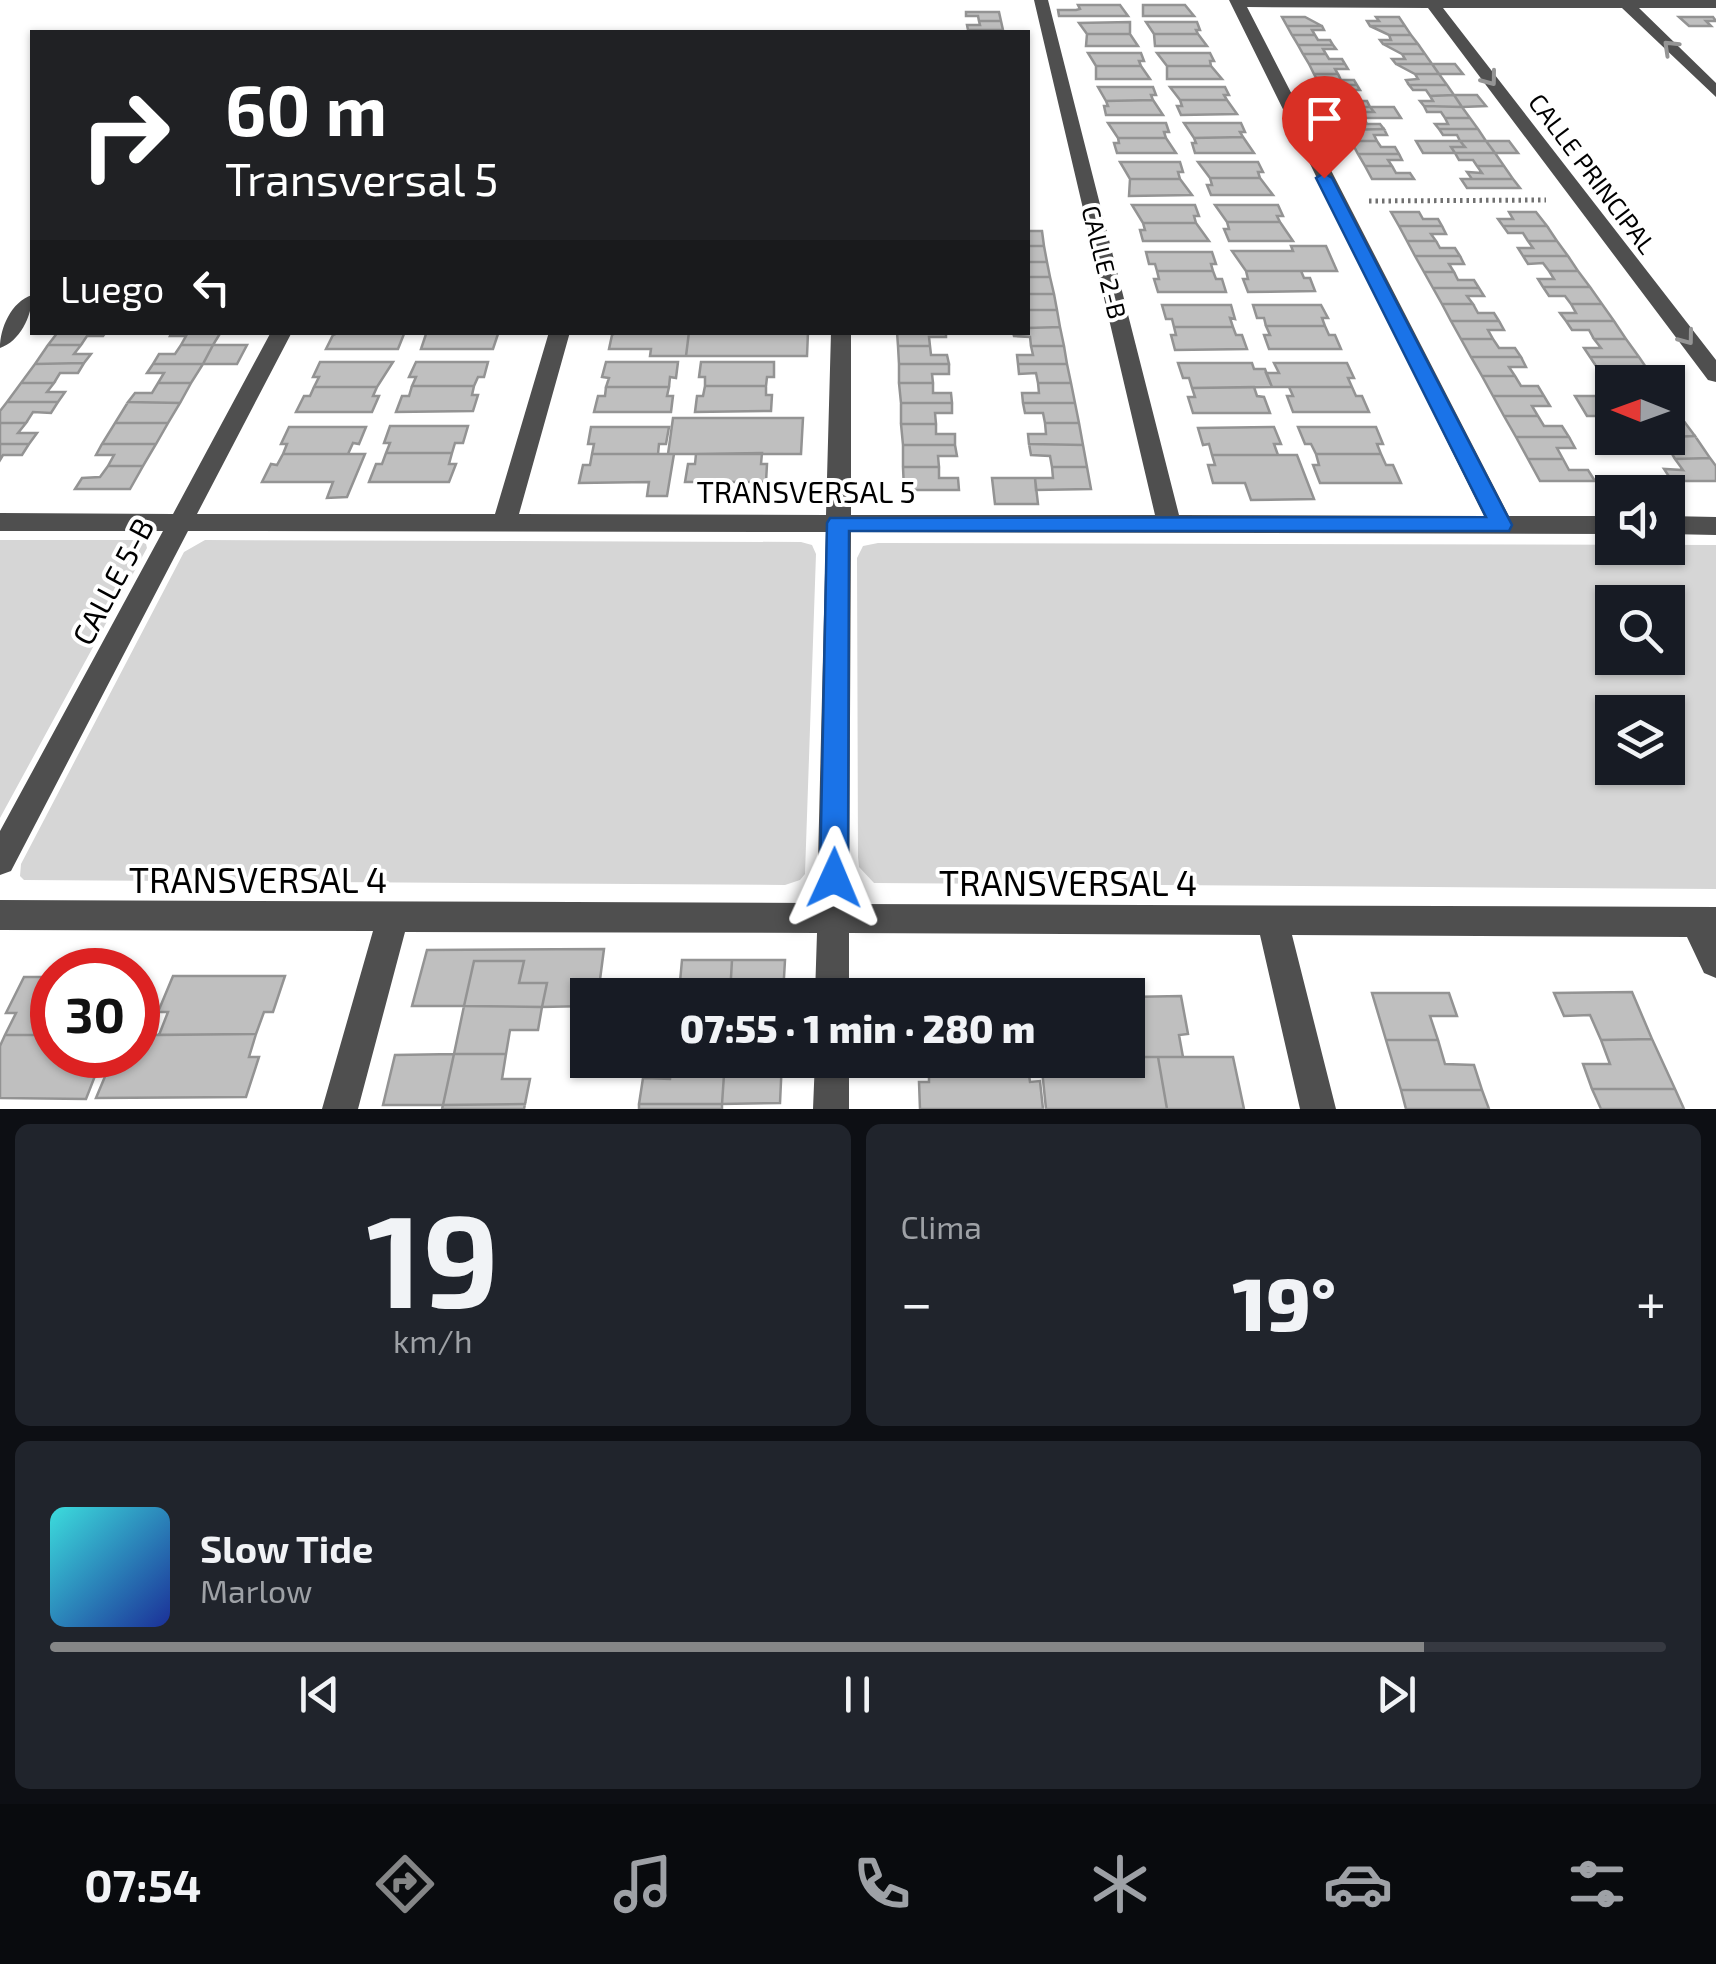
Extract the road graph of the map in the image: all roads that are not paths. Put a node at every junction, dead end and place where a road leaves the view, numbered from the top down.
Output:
1 (1041, 0) edge
2 (1237, 1) edge
3 (1431, 2) edge
4 (1624, 2) edge
5 (1716, 4) edge
6 (1716, 92) edge
7 (30, 304) edge
8 (280, 335) edge
9 (559, 335) edge
10 (841, 335) edge
11 (0, 342) edge
12 (1716, 375) edge
13 (181, 521) junction
14 (0, 522) edge
15 (505, 522) junction
16 (838, 523) junction
17 (1169, 524) junction
18 (1501, 525) junction
19 (1595, 525) edge
20 (1685, 526) edge
21 (1716, 526) edge
22 (0, 861) edge
23 (0, 915) edge
24 (393, 917) junction
25 (833, 918) junction
26 (1272, 920) junction
27 (1706, 922) edge
28 (1716, 962) edge
29 (832, 978) edge
30 (832, 1078) edge
31 (340, 1109) edge
32 (831, 1109) edge
33 (1318, 1109) edge

1 - 17 street, CALLE 2-B
2 - 3 street
2 - 18 street
3 - 4 street
3 -> 12 street, CALLE PRINCIPAL
4 - 5 street
6 -> 4 street
7 - 11 street
8 - 13 street, CALLE 5-B
9 - 15 street
10 - 16 street
13 - 14 street, TRANSVERSAL 5
13 - 15 street, TRANSVERSAL 5
13 - 22 street, CALLE 5-B
15 - 16 street, TRANSVERSAL 5
16 - 17 street, TRANSVERSAL 5
16 - 25 street
17 - 18 street, TRANSVERSAL 5
18 - 19 street, TRANSVERSAL 5
20 - 21 street
23 - 24 street, TRANSVERSAL 4
24 - 25 street, TRANSVERSAL 4
24 - 31 street
25 - 26 street, TRANSVERSAL 4
25 - 29 street
26 - 27 street, TRANSVERSAL 4
26 - 33 street
27 - 28 street
30 - 32 street

